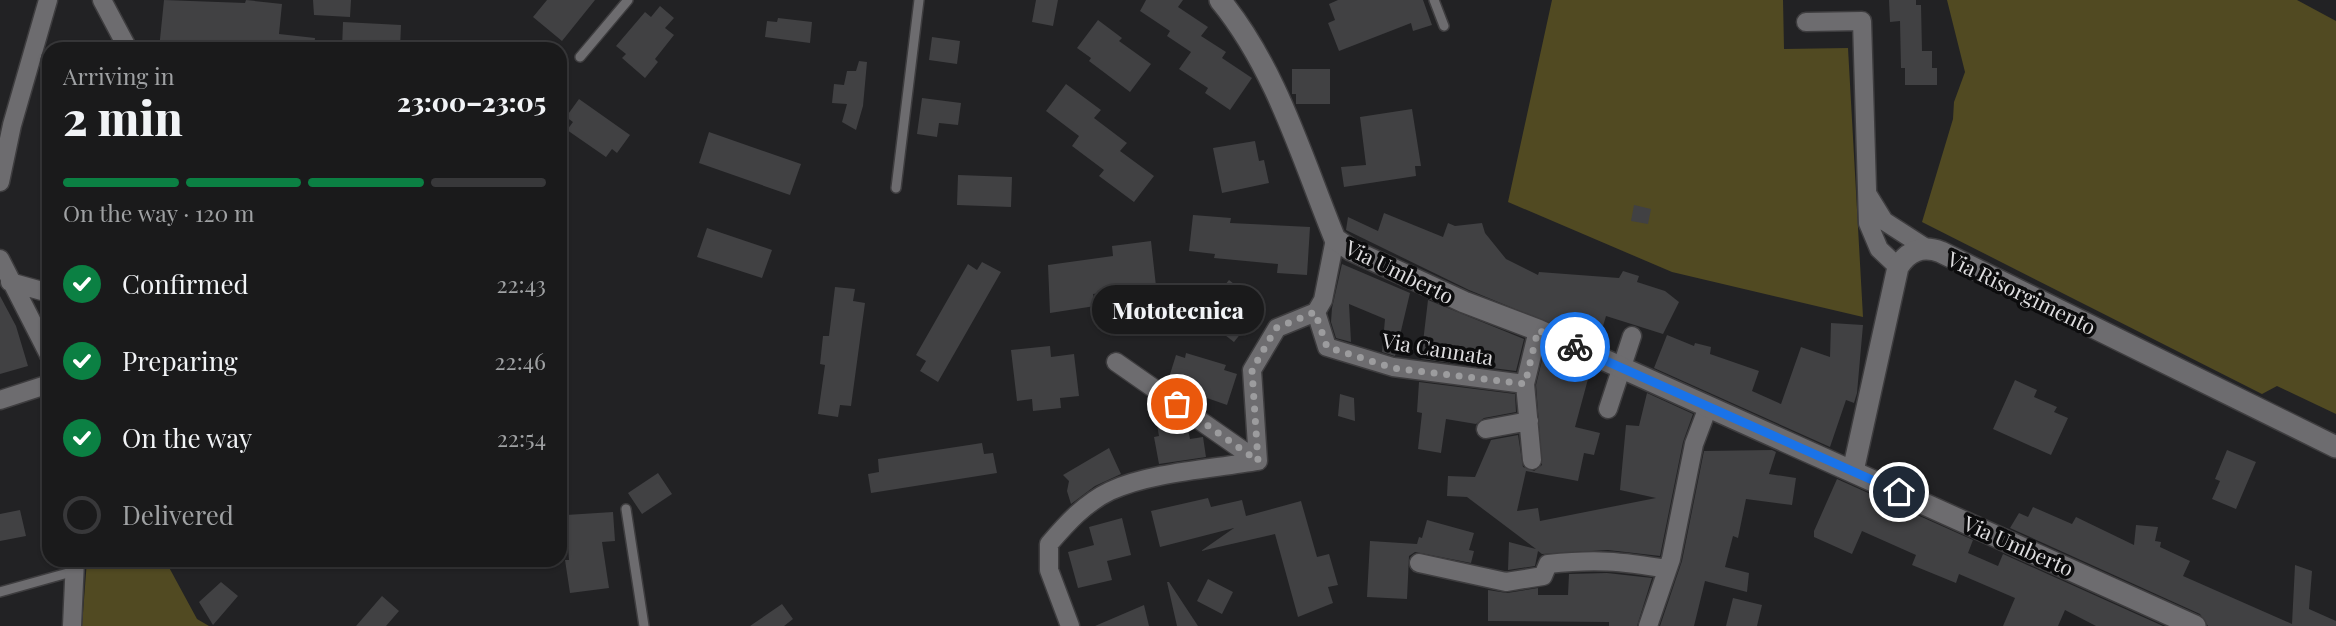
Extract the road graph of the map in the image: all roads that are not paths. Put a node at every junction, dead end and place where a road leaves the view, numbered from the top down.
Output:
1 (48, 0) edge
2 (102, 0) edge
3 (628, 0) edge
4 (919, 0) edge
5 (1220, 0) edge
6 (1434, 0) edge
7 (1806, 22) dead end
8 (1444, 26) dead end
9 (124, 42) edge
10 (580, 57) dead end
11 (0, 182) edge
12 (896, 188) dead end
13 (1866, 191) junction
14 (1335, 239) junction
15 (1926, 248) junction
16 (0, 259) edge
17 (1898, 267) junction
18 (10, 282) junction
19 (42, 291) edge
20 (1315, 312) junction
21 (1538, 330) junction
22 (1632, 336) dead end
23 (42, 342) edge
24 (1116, 362) dead end
25 (1622, 369) junction
26 (1525, 384) junction
27 (42, 386) edge
28 (0, 400) edge
29 (1708, 407) junction
30 (1608, 408) dead end
31 (1529, 421) junction
32 (1486, 429) dead end
33 (2336, 447) edge
34 (1532, 460) dead end
35 (1258, 461) junction
36 (1853, 471) junction
37 (626, 509) dead end
38 (1419, 563) dead end
39 (72, 567) edge
40 (75, 567) edge
41 (1667, 569) junction
42 (0, 592) edge
43 (72, 626) edge
44 (644, 626) edge
45 (1070, 626) edge
46 (1648, 626) edge
47 (2195, 626) edge

1 - 11 street
2 - 9 street
3 - 10 lane
4 - 12 lane
5 - 14 main road, Via Umberto
6 - 8 lane
7 - 13 street
13 - 15 street
13 - 17 street
14 - 20 street
14 - 21 main road, Via Umberto
15 - 17 main road, Via Risorgimento
15 - 33 main road, Via Risorgimento
16 - 18 street
17 - 36 main road
18 - 19 street
18 - 23 street
20 - 26 street, Via Cannata
20 - 35 street
21 - 25 main road, Via Umberto
21 - 26 street
22 - 25 street
24 - 35 street
25 - 29 main road, Via Umberto
25 - 30 street
26 - 31 street
27 - 28 street
29 - 36 main road, Via Umberto
29 - 41 street
31 - 32 street
31 - 34 street
35 - 45 street
36 - 47 main road, Via Umberto
37 - 44 lane
38 - 41 street
39 - 42 lane
40 - 43 street
41 - 46 street

